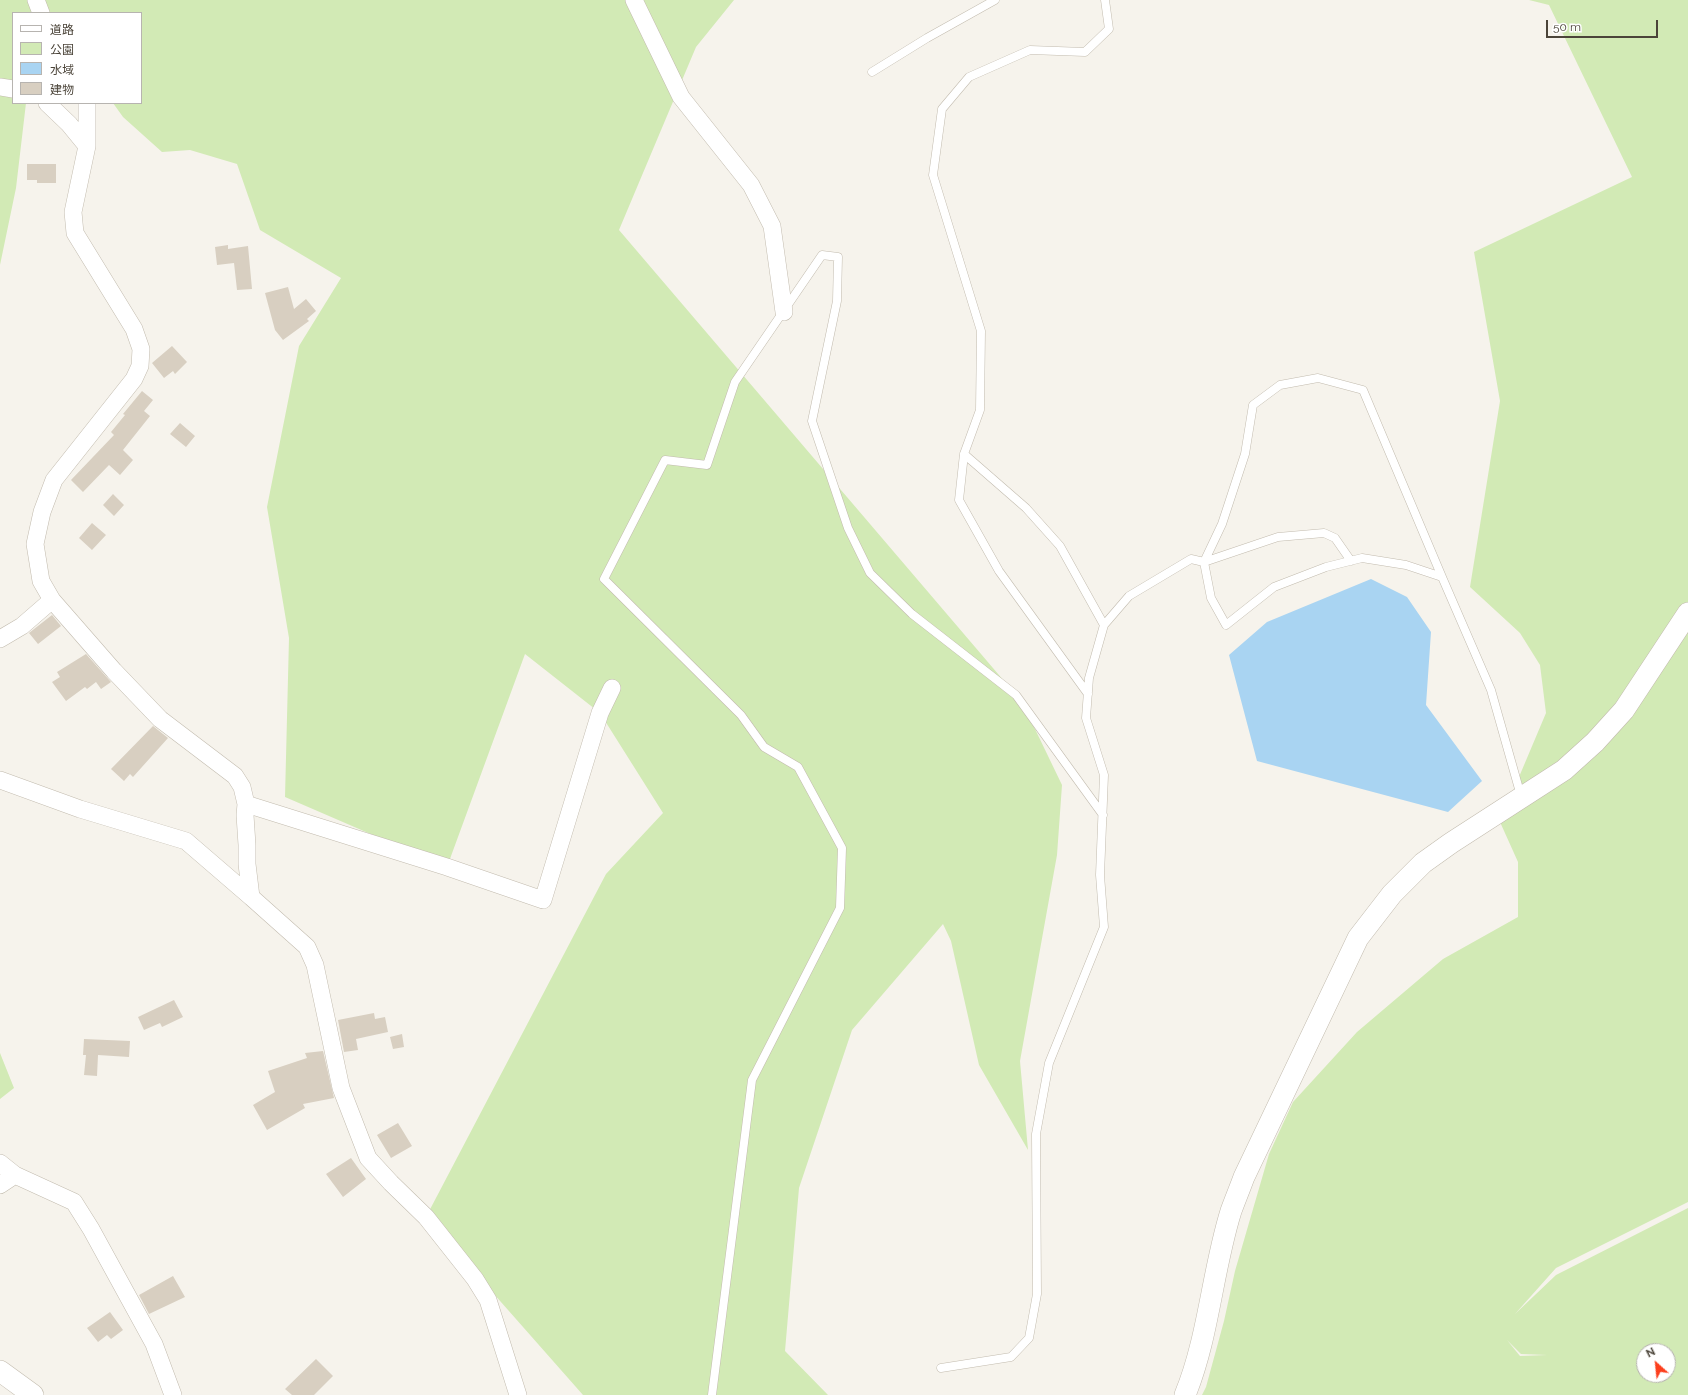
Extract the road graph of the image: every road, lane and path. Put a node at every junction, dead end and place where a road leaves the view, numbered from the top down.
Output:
1 (36, 0) edge
2 (634, 0) edge
3 (995, 0) edge
4 (1104, 0) edge
5 (41, 12) edge
6 (872, 72) dead end
7 (47, 104) edge
8 (87, 104) edge
9 (87, 146) junction
10 (784, 312) junction
11 (964, 454) junction
12 (1351, 561) junction
13 (1204, 562) junction
14 (1442, 577) junction
15 (52, 600) junction
16 (1688, 613) edge
17 (1104, 625) junction
18 (0, 639) edge
19 (612, 688) dead end
20 (1088, 694) junction
21 (0, 780) edge
22 (1521, 799) junction
23 (246, 804) junction
24 (1103, 815) junction
25 (251, 897) junction
26 (0, 1163) edge
27 (15, 1176) junction
28 (0, 1185) edge
29 (941, 1368) dead end
30 (0, 1371) edge
31 (34, 1395) edge
32 (173, 1395) edge
33 (518, 1395) edge
34 (712, 1395) edge
35 (1185, 1395) edge

1 - 5 street
2 - 10 street
3 - 6 lane
4 - 11 lane
7 - 9 street
8 - 9 street
9 - 15 street
10 - 24 lane
10 - 34 lane
11 - 17 lane
11 - 20 lane
12 - 13 lane
12 - 13 lane
12 - 14 lane
13 - 14 lane
13 - 17 lane
14 - 22 lane
15 - 18 street
15 - 23 street
16 - 22 street
17 - 20 lane
19 - 23 street
20 - 24 lane
21 - 25 street
22 - 35 street
23 - 25 street
24 - 29 lane
25 - 33 street
26 - 27 street
27 - 28 street
27 - 32 street
30 - 31 street

